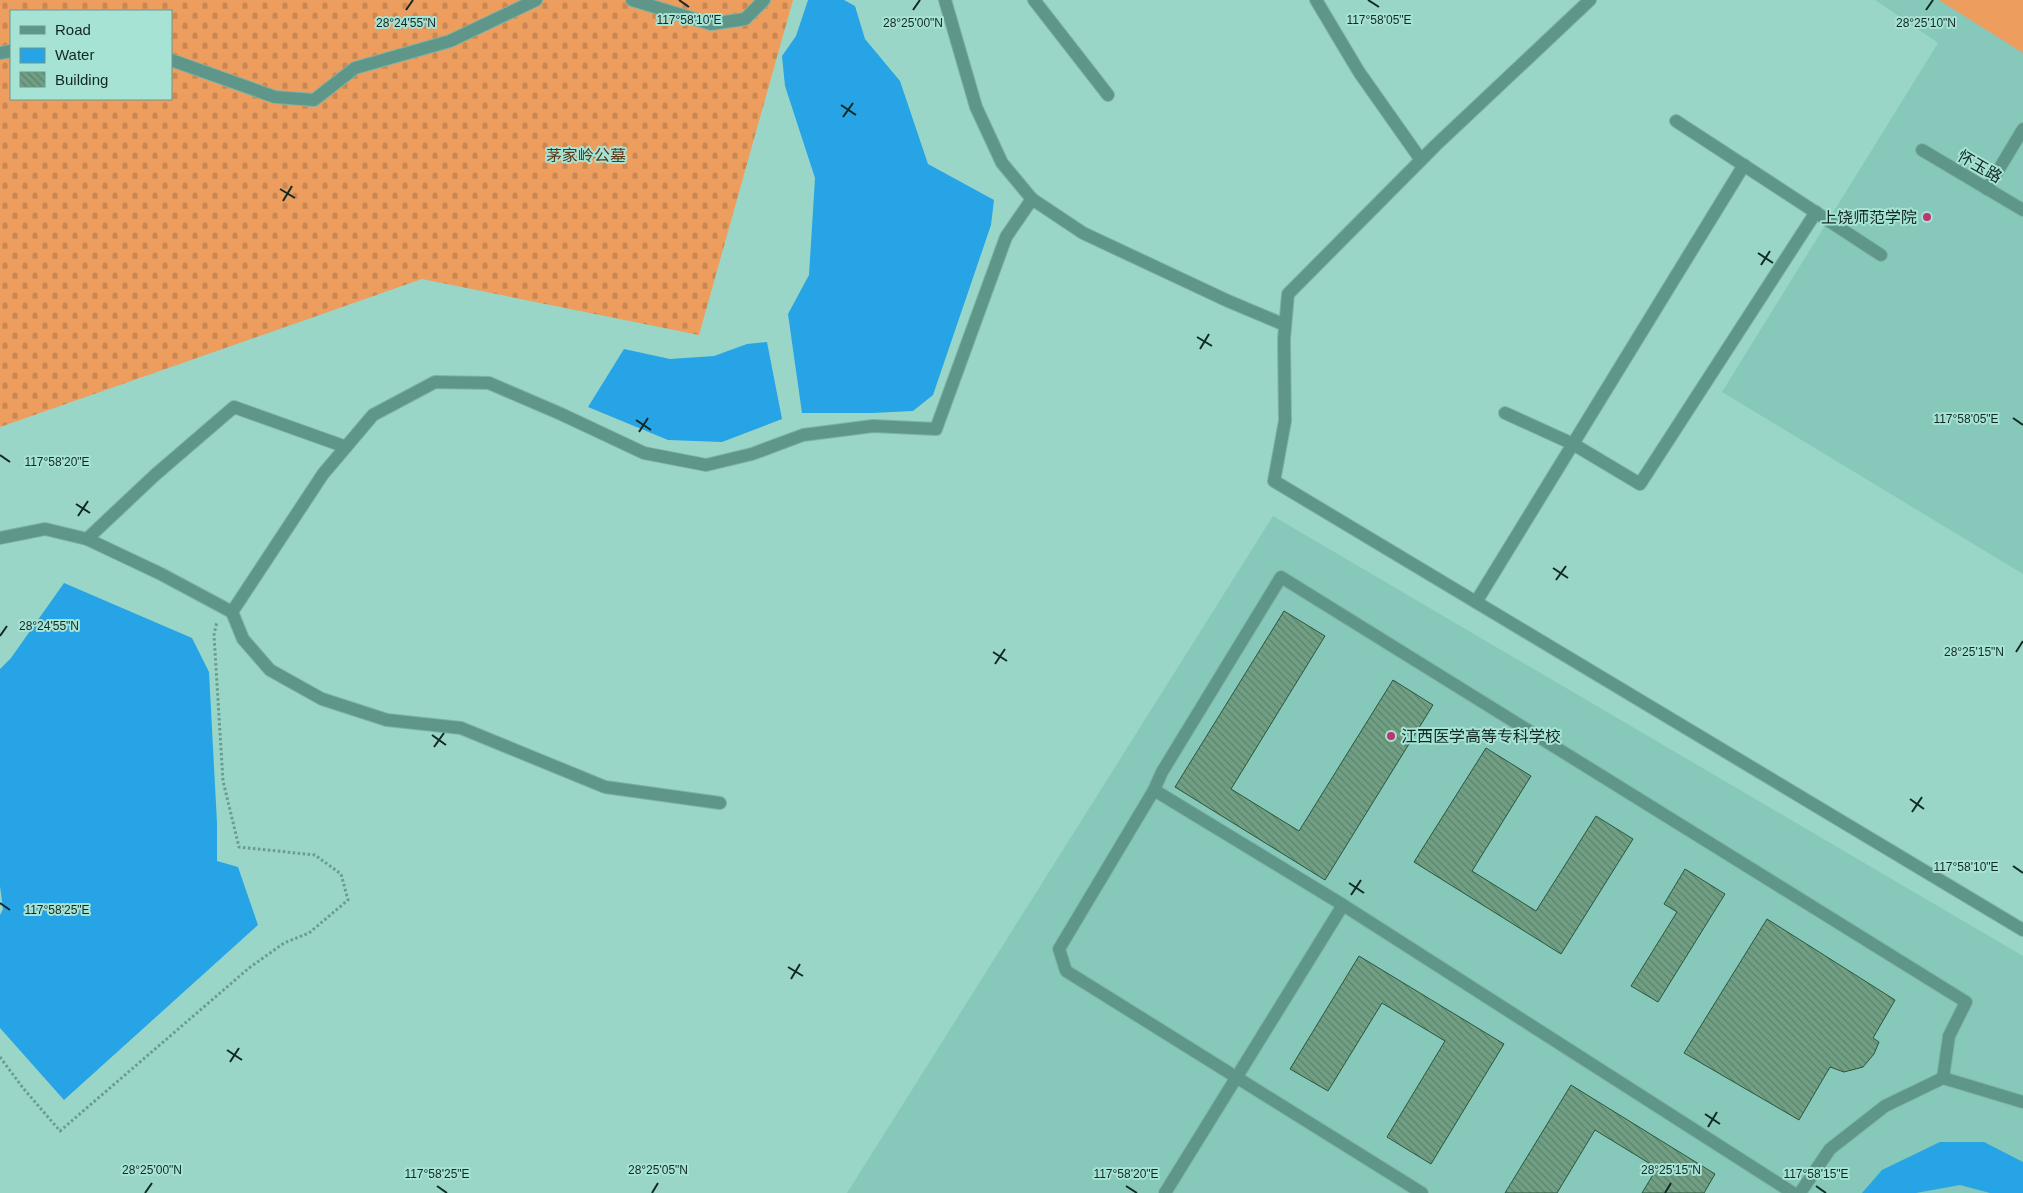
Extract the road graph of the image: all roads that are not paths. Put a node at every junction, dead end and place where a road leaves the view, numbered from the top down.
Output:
1 (536, 0) edge
2 (632, 0) edge
3 (764, 0) edge
4 (945, 0) edge
5 (1034, 0) edge
6 (1316, 0) edge
7 (1590, 0) edge
8 (172, 60) edge
9 (1108, 95) dead end
10 (1676, 121) dead end
11 (2023, 129) edge
12 (1922, 150) dead end
13 (1421, 160) junction
14 (1744, 165) junction
15 (1987, 189) junction
16 (1032, 199) junction
17 (2023, 210) edge
18 (1816, 212) junction
19 (1882, 255) dead end
20 (1285, 325) junction
21 (1505, 414) dead end
22 (1573, 444) junction
23 (346, 447) junction
24 (0, 538) edge
25 (87, 539) junction
26 (1476, 602) junction
27 (227, 608) junction
28 (1154, 790) junction
29 (720, 803) dead end
30 (1343, 905) junction
31 (2023, 930) edge
32 (1235, 1078) junction
33 (1944, 1078) junction
34 (2023, 1102) edge
35 (1164, 1193) edge
36 (1422, 1193) edge
37 (1793, 1193) edge
38 (1800, 1193) edge

1 - 8 street
2 - 3 street
4 - 16 street
5 - 9 street
6 - 13 street
7 - 13 street
10 - 14 street
11 - 15 street
12 - 15 street, 怀玉路
13 - 20 street
14 - 18 street
14 - 22 street
15 - 17 street, 怀玉路
16 - 20 street
16 - 23 street
18 - 19 street
18 - 22 street
20 - 26 street
21 - 22 street
22 - 26 street
23 - 25 street
23 - 27 street
24 - 25 street
25 - 27 street
26 - 31 street
27 - 29 street
28 - 30 street
28 - 32 street
28 - 33 street
30 - 32 street
30 - 37 street
32 - 35 street
32 - 36 street
33 - 34 street
33 - 38 street

